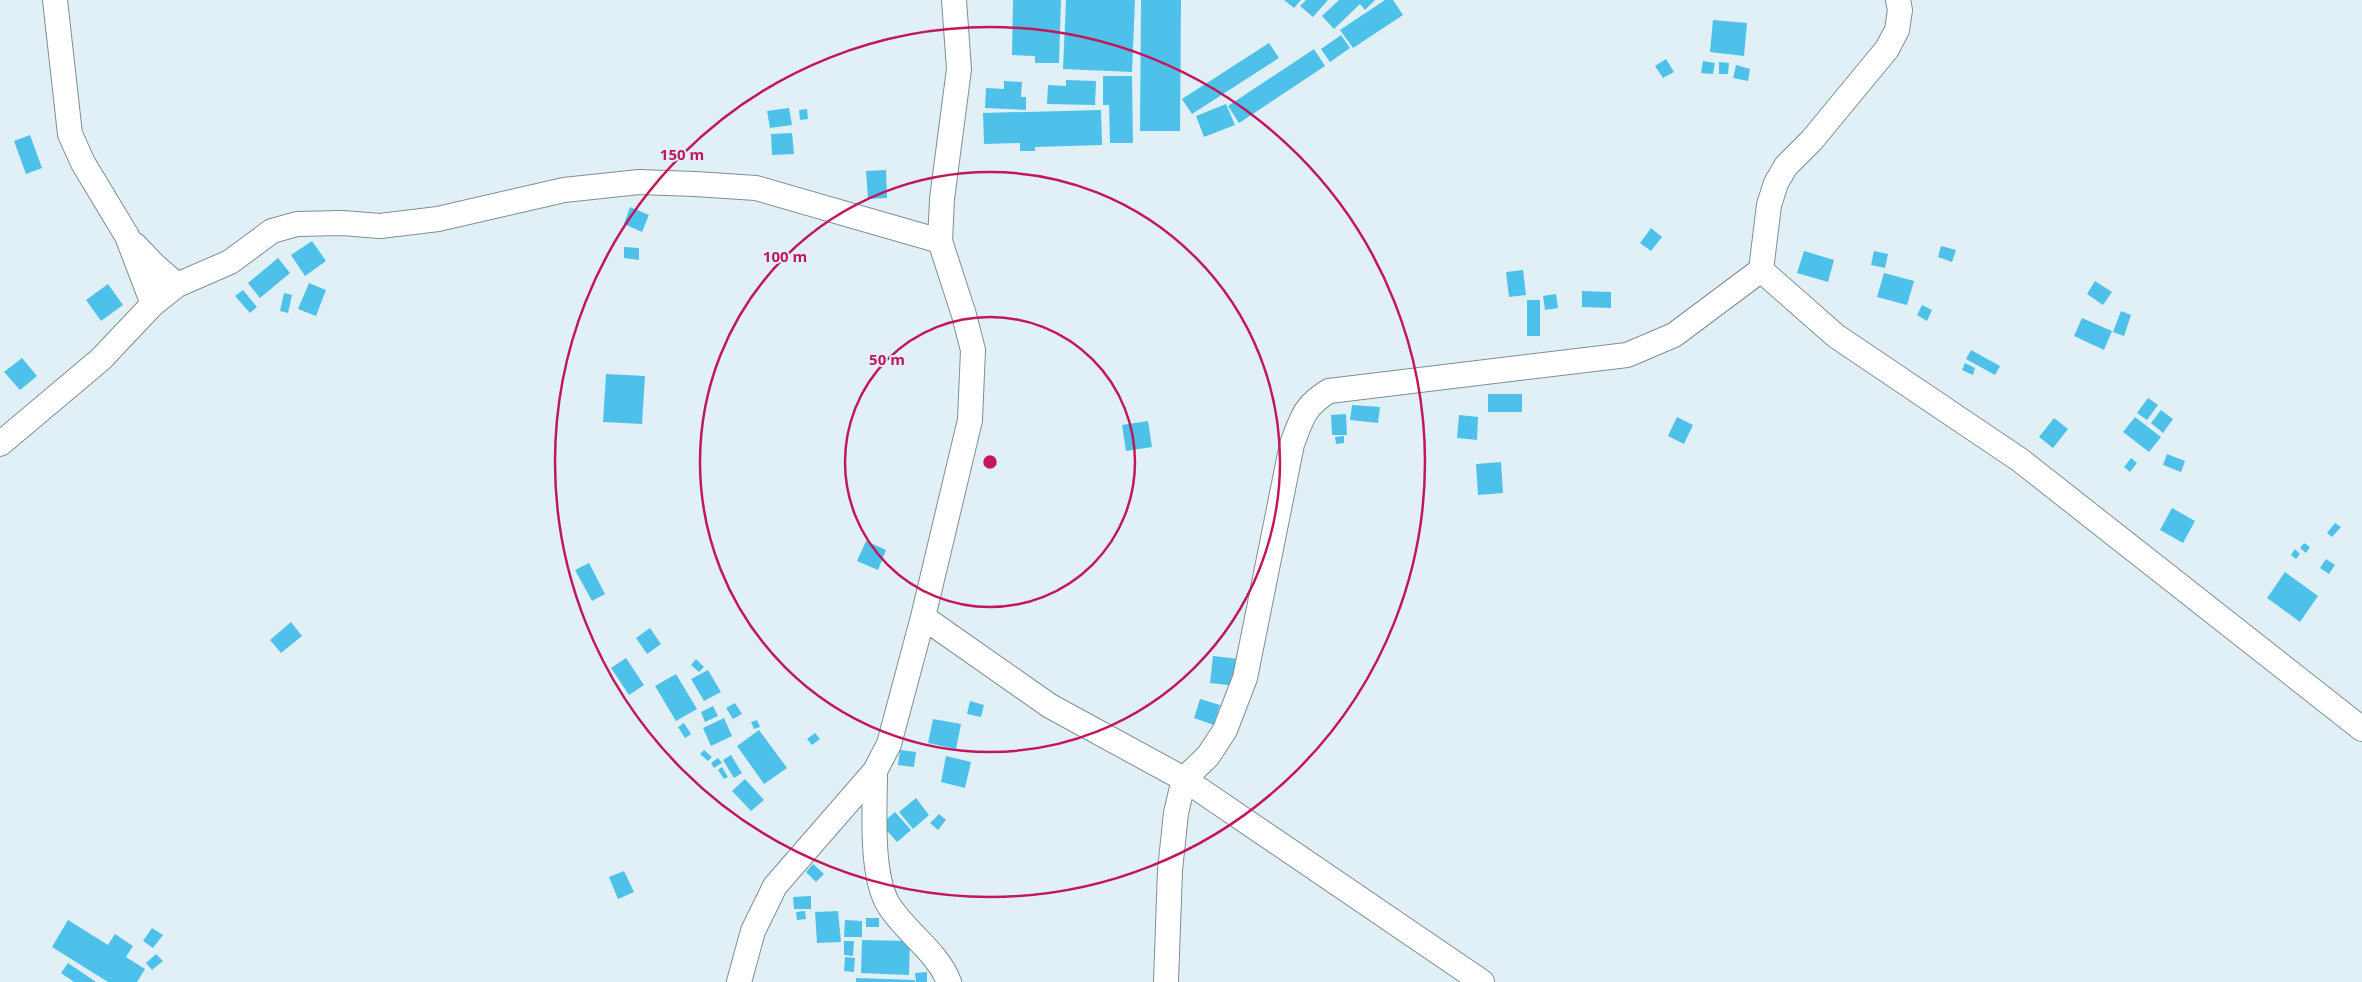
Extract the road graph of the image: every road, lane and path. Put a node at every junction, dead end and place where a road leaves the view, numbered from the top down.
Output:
1 (55, 0) edge
2 (954, 0) edge
3 (1898, 0) edge
4 (127, 236) junction
5 (940, 241) junction
6 (1761, 270) junction
7 (178, 285) junction
8 (153, 304) junction
9 (0, 444) edge
10 (923, 617) junction
11 (2362, 729) edge
12 (875, 771) junction
13 (1184, 779) junction
14 (739, 982) edge
15 (949, 982) edge
16 (1166, 982) edge
17 (1482, 982) edge

1 - 4 street
2 - 5 street
3 - 6 street
4 - 7 street
4 - 8 street
5 - 7 street
5 - 10 street
6 - 11 street
6 - 13 street
7 - 8 street
8 - 9 street
10 - 12 street
10 - 13 street
12 - 14 street
12 - 15 street
13 - 16 street
13 - 17 street

